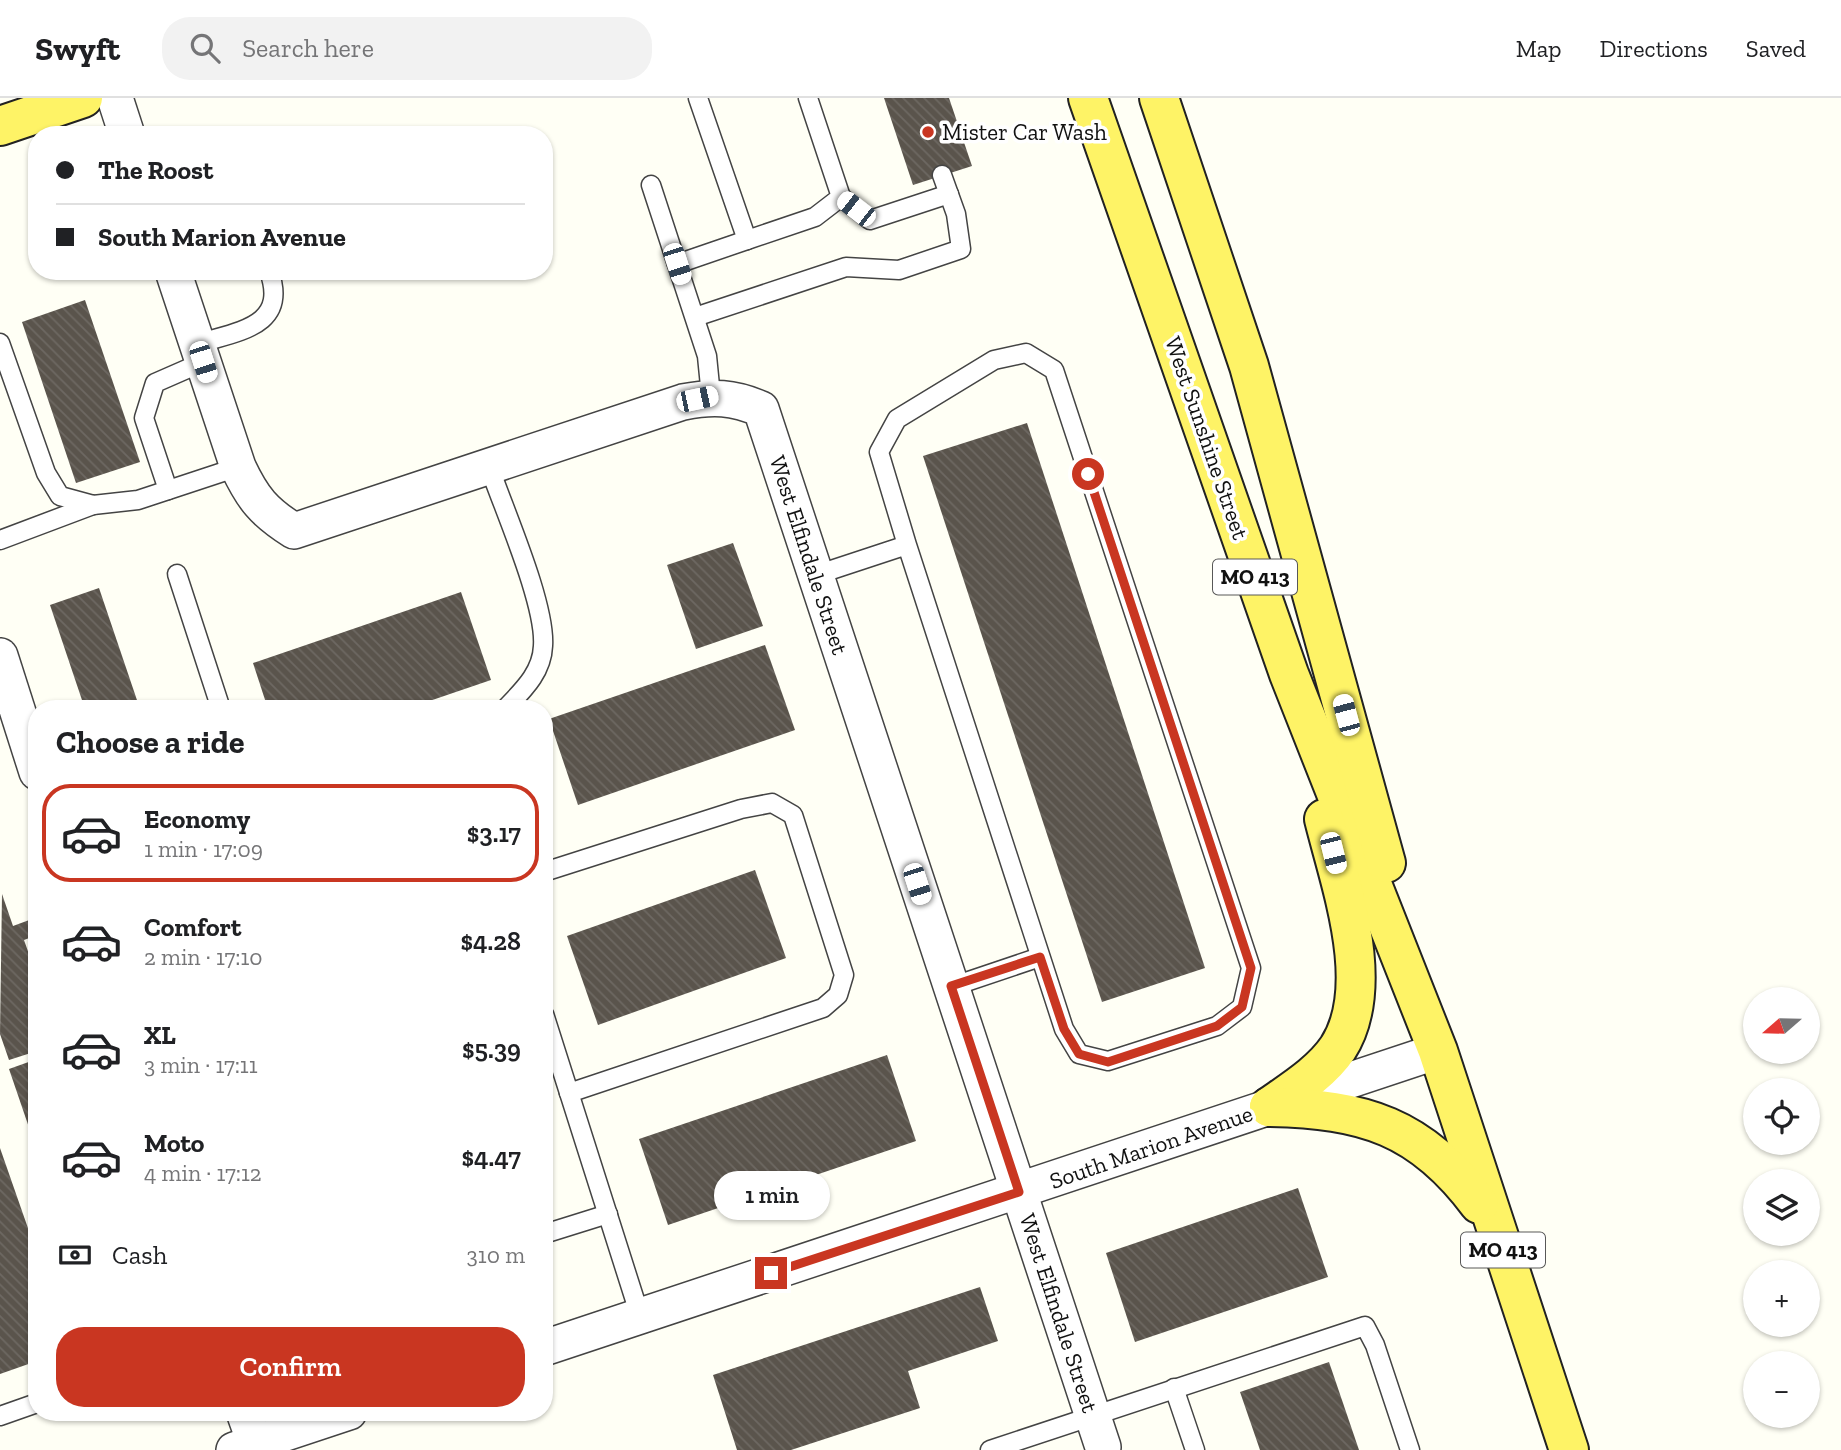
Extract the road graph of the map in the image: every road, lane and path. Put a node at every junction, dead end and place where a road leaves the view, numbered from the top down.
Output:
1 (83, 98) edge
2 (115, 98) edge
3 (698, 98) edge
4 (808, 98) edge
5 (1088, 98) edge
6 (1159, 98) edge
7 (1185, 98) edge
8 (0, 125) edge
9 (124, 126) edge
10 (942, 175) dead end
11 (651, 185) dead end
12 (949, 194) junction
13 (841, 197) junction
14 (747, 240) junction
15 (677, 264) junction
16 (176, 280) edge
17 (272, 280) edge
18 (695, 317) junction
19 (0, 343) edge
20 (200, 353) junction
21 (1249, 366) junction
22 (712, 396) junction
23 (489, 466) junction
24 (238, 467) junction
25 (168, 490) junction
26 (93, 505) junction
27 (0, 540) edge
28 (907, 545) junction
29 (177, 574) dead end
30 (816, 575) junction
31 (0, 656) edge
32 (1289, 674) junction
33 (218, 700) edge
34 (514, 700) edge
35 (28, 744) edge
36 (553, 869) edge
37 (1040, 957) junction
38 (951, 986) junction
39 (553, 1042) edge
40 (1437, 1051) junction
41 (569, 1093) junction
42 (1269, 1107) junction
43 (1019, 1192) junction
44 (608, 1214) junction
45 (1495, 1226) junction
46 (553, 1231) edge
47 (640, 1317) junction
48 (553, 1345) edge
49 (1174, 1388) junction
50 (28, 1406) edge
51 (0, 1416) edge
52 (315, 1421) edge
53 (1098, 1431) junction
54 (247, 1439) edge
55 (1000, 1448) edge
56 (1195, 1450) edge
57 (1410, 1450) edge
58 (1569, 1450) edge

1 - 8 main road
2 - 9 street
3 - 14 lane
4 - 13 lane
5 - 32 main road, West Sunshine Street / MO 413
6 - 21 main road, West Sunshine Street / MO 413
7 - 21 main road
10 - 12 lane
11 - 15 lane
12 - 13 lane
12 - 18 lane
13 - 14 lane
14 - 15 lane
15 - 18 lane
16 - 20 street, West Elfindale Street
17 - 20 lane
18 - 22 lane
19 - 26 lane
20 - 24 street, West Elfindale Street
20 - 25 lane
21 - 40 main road, West Sunshine Street / MO 413
22 - 23 street, West Elfindale Street
22 - 30 street, West Elfindale Street
23 - 24 street, West Elfindale Street
23 - 34 lane
24 - 25 lane
25 - 26 lane
26 - 27 lane
28 - 30 lane
28 - 37 lane
28 - 37 lane
29 - 33 lane
30 - 38 street, West Elfindale Street
31 - 35 street
32 - 40 main road, West Sunshine Street / MO 413
32 - 42 main road
36 - 41 lane
37 - 38 lane
38 - 43 street, West Elfindale Street
39 - 41 lane
40 - 42 street, South Marion Avenue
40 - 45 main road, West Sunshine Street / MO 413
41 - 44 lane
42 - 43 street, South Marion Avenue
42 - 45 main road
43 - 47 street, South Marion Avenue
43 - 53 street, West Elfindale Street
44 - 46 lane
44 - 47 lane
45 - 58 main road, West Sunshine Street / MO 413
47 - 48 street, South Marion Avenue
49 - 53 lane
49 - 56 lane
49 - 57 lane
50 - 51 lane
52 - 54 street
53 - 55 lane

